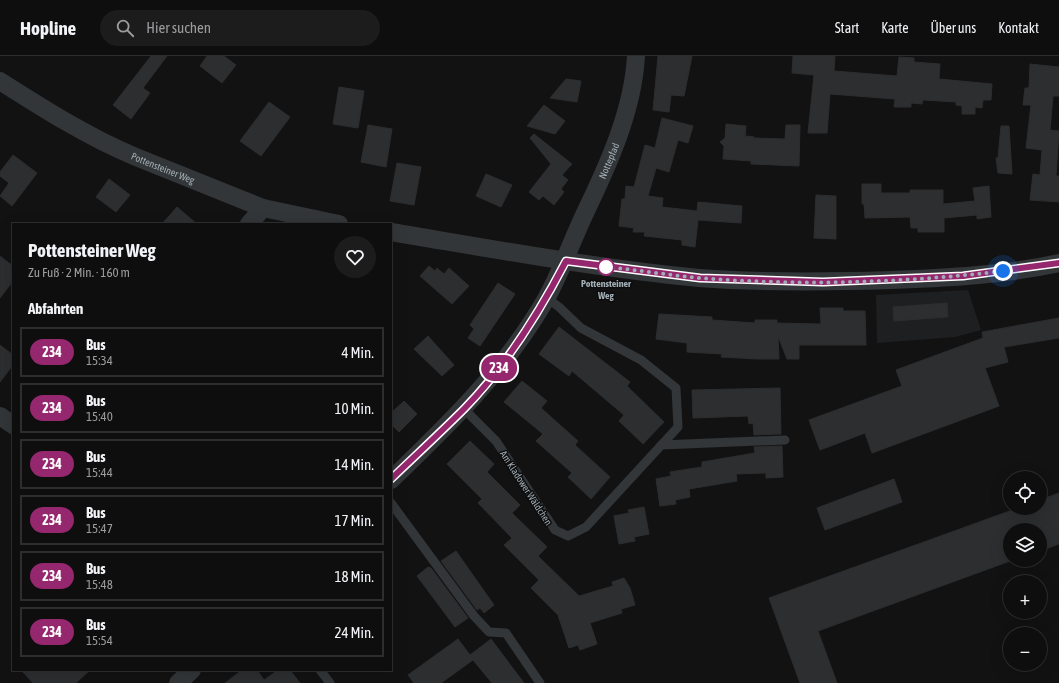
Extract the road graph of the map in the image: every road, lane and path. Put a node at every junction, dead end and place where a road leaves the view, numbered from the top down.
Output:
1 (636, 56) edge
2 (0, 81) edge
3 (263, 208) junction
4 (250, 223) edge
5 (333, 223) edge
6 (392, 232) edge
7 (566, 261) junction
8 (1059, 263) edge
9 (546, 298) junction
10 (464, 408) junction
11 (0, 416) edge
12 (12, 424) edge
13 (785, 440) dead end
14 (661, 445) junction
15 (392, 479) edge
16 (392, 504) edge
17 (191, 671) edge
18 (321, 671) edge
19 (178, 683) edge
20 (330, 683) edge
21 (540, 683) edge

1 - 7 street, Nottepfad
2 - 3 street, Pottensteiner Weg
3 - 4 street
3 - 5 street, Pottensteiner Weg
6 - 7 street
7 - 8 street
7 - 9 street, Nottepfad
9 - 10 street, Nottepfad
9 - 14 lane, Am Kladower Wäldchen
10 - 14 lane, Am Kladower Wäldchen
10 - 15 street, Nottepfad
11 - 12 street
13 - 14 lane
16 - 21 lane
17 - 19 street
18 - 20 lane

